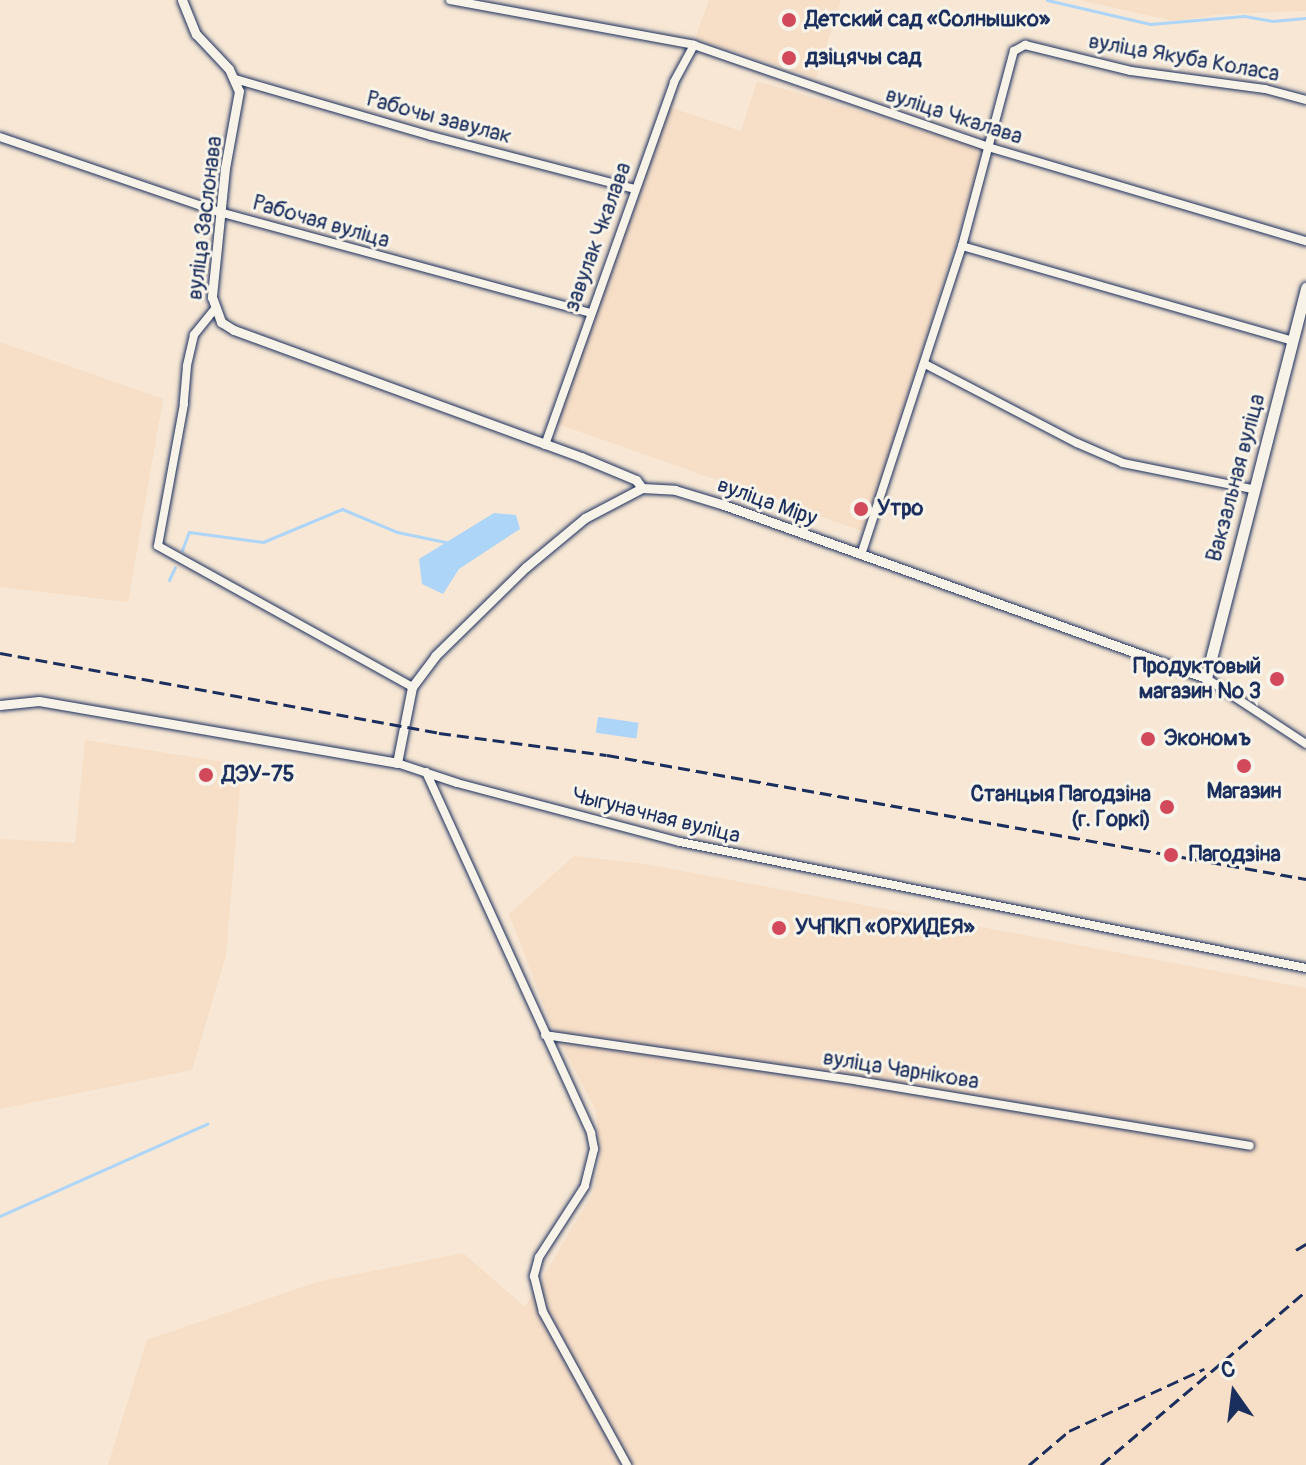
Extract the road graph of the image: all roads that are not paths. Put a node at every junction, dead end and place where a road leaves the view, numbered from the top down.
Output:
1 (182, 0) edge
2 (450, 0) edge
3 (694, 45) junction
4 (235, 79) junction
5 (1306, 100) edge
6 (0, 137) edge
7 (988, 147) junction
8 (635, 189) junction
9 (219, 212) junction
10 (1306, 241) edge
11 (962, 246) junction
12 (1306, 288) edge
13 (214, 310) junction
14 (590, 313) junction
15 (1293, 341) junction
16 (925, 364) junction
17 (545, 445) junction
18 (642, 488) junction
19 (1252, 489) junction
20 (861, 555) junction
21 (1206, 678) junction
22 (412, 687) junction
23 (0, 705) edge
24 (1306, 744) edge
25 (397, 763) junction
26 (426, 772) junction
27 (1306, 968) edge
28 (545, 1035) junction
29 (1250, 1146) dead end
30 (627, 1465) edge

1 - 4 street
2 - 3 street, вуліца Чкалава
3 - 7 street, вуліца Чкалава
3 - 8 street, завулак Чкалава
4 - 8 street, Рабочы завулак
4 - 9 street, вуліца Заслонава
5 - 7 street, вуліца Якуба Коласа
6 - 9 street, Рабочая вуліца
7 - 10 street, вуліца Чкалава
7 - 11 street, вуліца Якуба Коласа
8 - 14 street, завулак Чкалава
9 - 13 street, вуліца Заслонава
9 - 14 street, Рабочая вуліца
11 - 15 street
11 - 16 street, вуліца Якуба Коласа
12 - 15 main road, Вакзальная вуліца
13 - 17 street, вуліца Міру
13 - 22 street, вуліца Заслонава
14 - 17 street, завулак Чкалава
15 - 19 main road, Вакзальная вуліца
16 - 19 street
16 - 20 street, вуліца Якуба Коласа
17 - 18 street, вуліца Міру
18 - 20 street, вуліца Міру
18 - 22 street
19 - 21 main road, Вакзальная вуліца
20 - 21 street, вуліца Міру
21 - 24 street, вуліца Міру
22 - 25 street
23 - 25 street, Чыгуначная вуліца
25 - 26 street, Чыгуначная вуліца
26 - 27 street, Чыгуначная вуліца
26 - 28 street
28 - 29 street, вуліца Чарнікова
28 - 30 street

